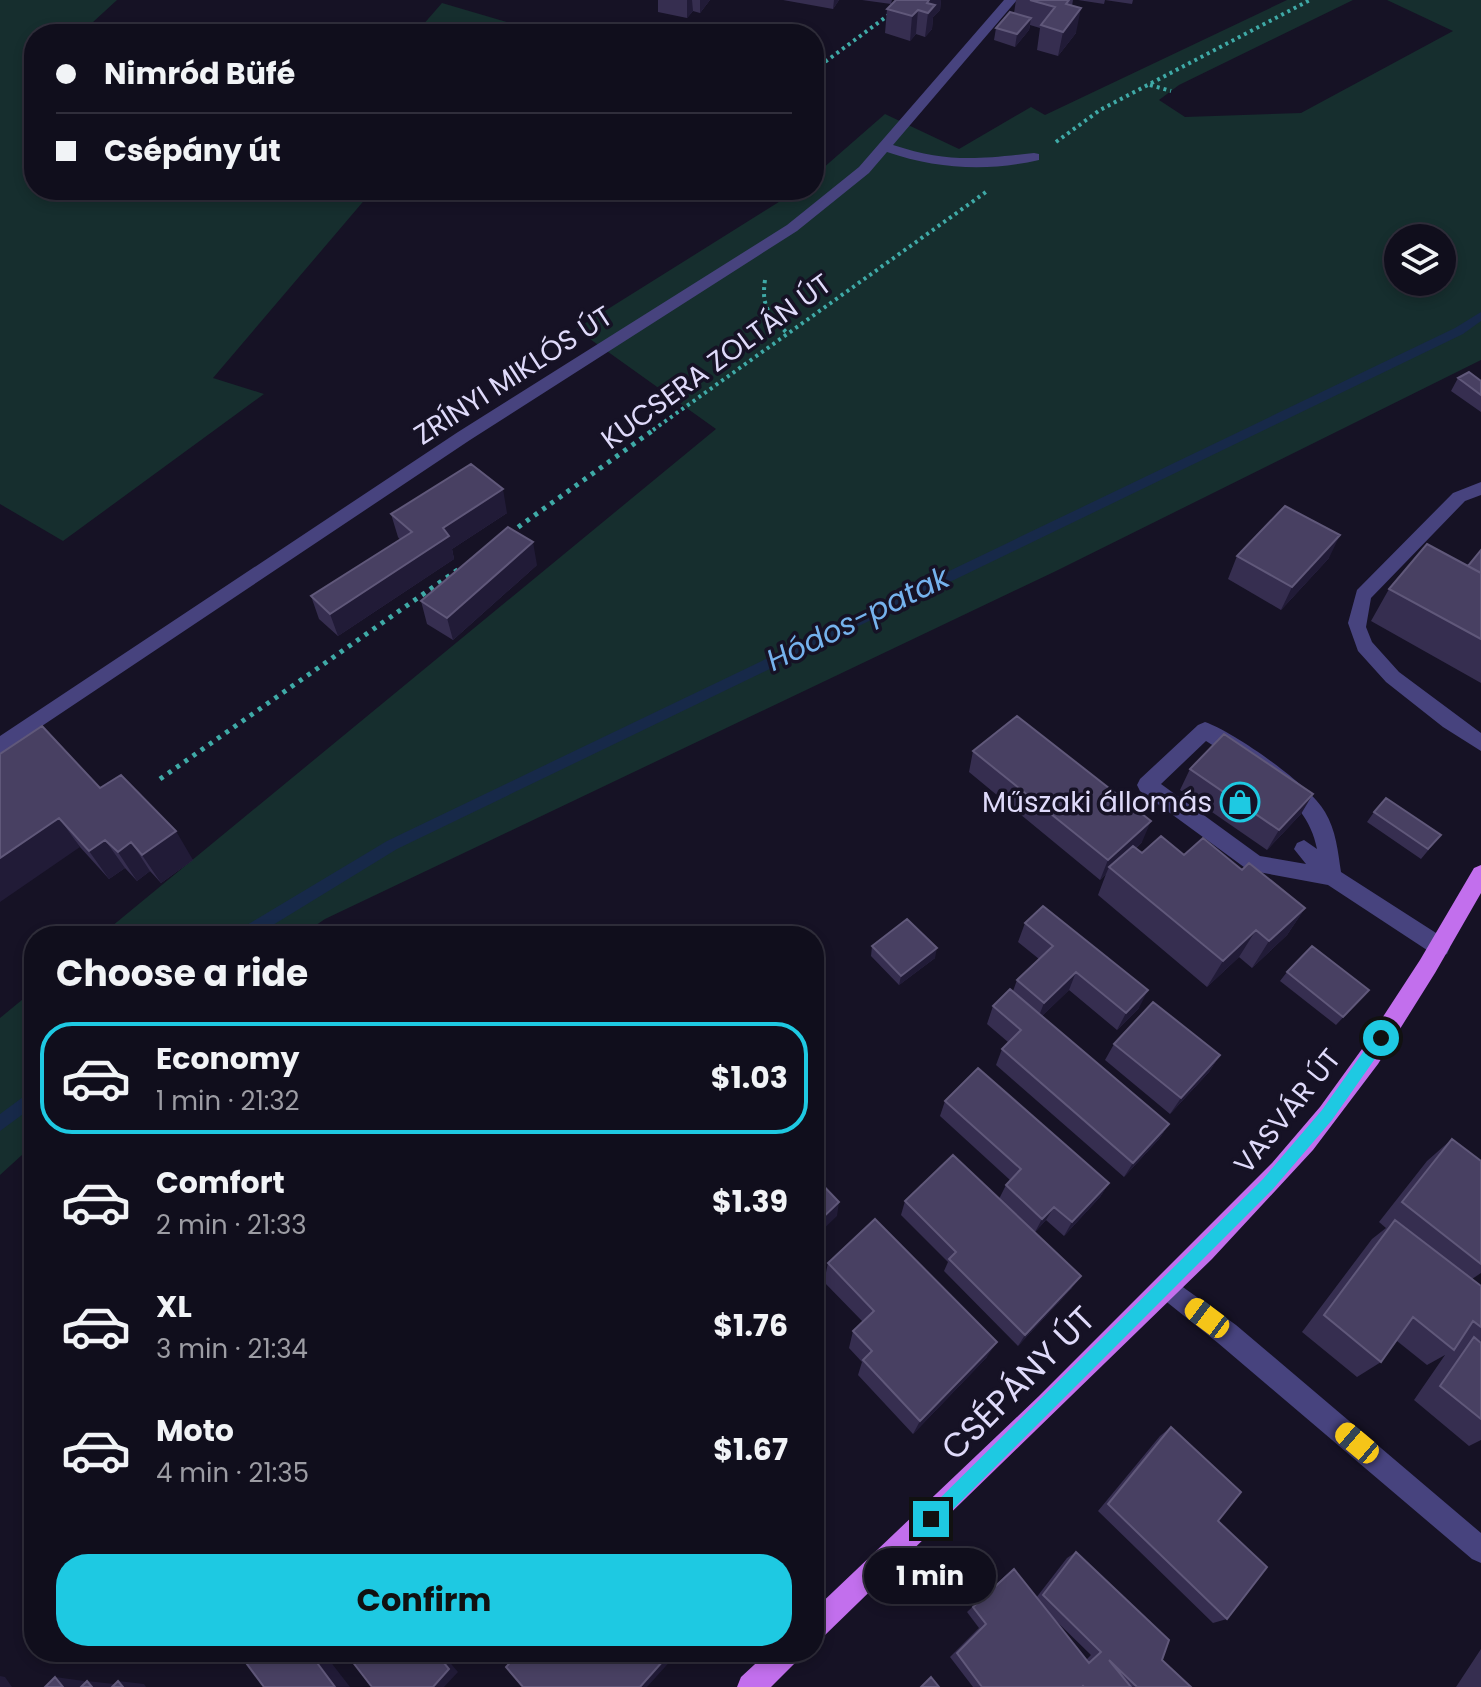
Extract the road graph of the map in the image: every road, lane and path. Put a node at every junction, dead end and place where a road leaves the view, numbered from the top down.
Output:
1 (1011, 0) edge
2 (1310, 0) edge
3 (892, 12) edge
4 (824, 63) edge
5 (1149, 84) junction
6 (1171, 91) dead end
7 (884, 147) junction
8 (1034, 157) junction
9 (792, 228) junction
10 (788, 334) junction
11 (1481, 488) edge
12 (500, 540) edge
13 (461, 568) edge
14 (1477, 733) edge
15 (0, 746) edge
16 (160, 779) dead end
17 (1304, 849) dead end
18 (1481, 874) edge
19 (1332, 877) junction
20 (1440, 947) junction
21 (1166, 1287) junction
22 (1481, 1550) edge
23 (824, 1619) edge
24 (777, 1662) edge
25 (751, 1687) edge

1 - 7 street, ZRÍNYI MIKLÓS ÚT
2 - 5 path, KUCSERA ZOLTÁN ÚT
3 - 4 path
5 - 6 path
5 - 8 path, KUCSERA ZOLTÁN ÚT
7 - 8 street
7 - 9 street, ZRÍNYI MIKLÓS ÚT
8 - 10 path, KUCSERA ZOLTÁN ÚT
9 - 10 path
9 - 15 street, ZRÍNYI MIKLÓS ÚT
10 - 12 path, KUCSERA ZOLTÁN ÚT
11 - 14 street
13 - 16 path
17 - 19 street
18 - 20 main road, VASVÁR ÚT
19 - 19 street
19 - 20 street
20 - 21 main road, VASVÁR ÚT
21 - 22 street
21 - 23 main road, CSÉPÁNY ÚT
24 - 25 main road

